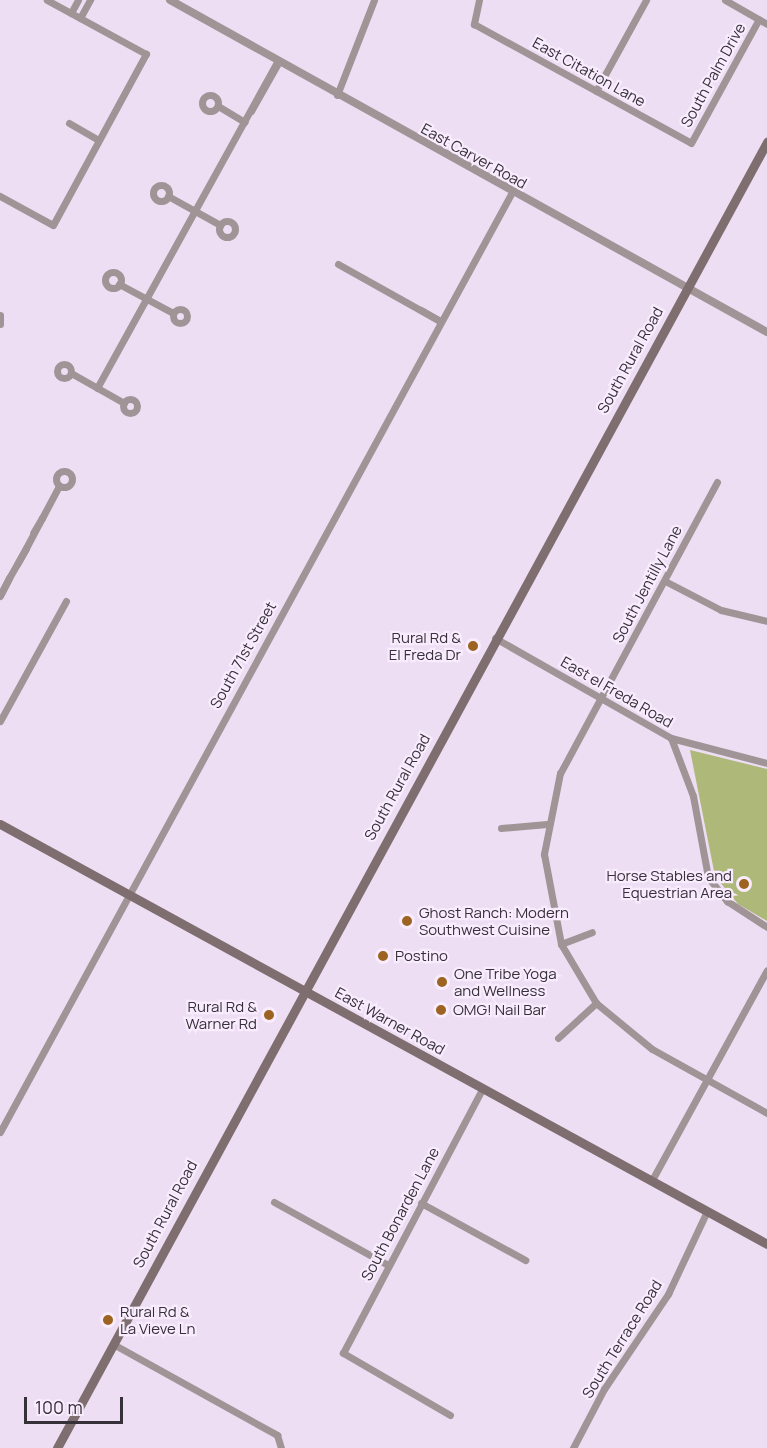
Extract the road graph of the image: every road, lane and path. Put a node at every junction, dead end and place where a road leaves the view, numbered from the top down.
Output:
1 (48, 0) edge
2 (78, 0) edge
3 (90, 0) edge
4 (170, 0) edge
5 (374, 0) edge
6 (479, 0) edge
7 (646, 0) edge
8 (724, 0) edge
9 (71, 13) junction
10 (80, 18) junction
11 (759, 19) junction
12 (767, 24) edge
13 (278, 62) junction
14 (596, 91) junction
15 (337, 95) junction
16 (218, 106) dead end
17 (245, 122) junction
18 (69, 123) dead end
19 (99, 140) junction
20 (767, 142) edge
21 (691, 143) joint
22 (512, 192) junction
23 (0, 196) edge
24 (168, 196) dead end
25 (195, 211) junction
26 (220, 225) dead end
27 (338, 264) dead end
28 (119, 284) dead end
29 (686, 289) junction
30 (146, 298) junction
31 (173, 313) dead end
32 (2, 316) edge
33 (440, 321) junction
34 (0, 324) edge
35 (767, 332) edge
36 (71, 373) dead end
37 (97, 388) junction
38 (124, 403) dead end
39 (717, 483) dead end
40 (59, 486) dead end
41 (665, 580) junction
42 (1, 594) edge
43 (66, 601) dead end
44 (767, 621) edge
45 (495, 638) junction
46 (601, 698) junction
47 (0, 721) edge
48 (671, 738) junction
49 (767, 763) edge
50 (0, 824) edge
51 (547, 824) junction
52 (501, 828) dead end
53 (128, 894) junction
54 (767, 927) edge
55 (592, 932) dead end
56 (561, 944) junction
57 (767, 970) edge
58 (302, 990) junction
59 (596, 1003) junction
60 (558, 1038) dead end
61 (707, 1080) junction
62 (483, 1088) junction
63 (767, 1113) edge
64 (0, 1132) edge
65 (652, 1180) junction
66 (274, 1202) dead end
67 (421, 1203) junction
68 (707, 1211) junction
69 (767, 1244) edge
70 (525, 1260) dead end
71 (388, 1265) junction
72 (113, 1344) junction
73 (450, 1415) dead end
74 (282, 1445) edge
75 (57, 1448) edge
76 (573, 1448) edge

1 - 9 street
2 - 9 street
3 - 10 street
4 - 13 street, East Carver Road
5 - 15 street
6 - 14 street, East Citation Lane
7 - 14 street
8 - 11 street
9 - 10 street
10 - 19 street
11 - 12 street
11 - 21 street, South Palm Drive
13 - 15 street, East Carver Road
13 - 17 street
14 - 21 street, East Citation Lane
15 - 22 street, East Carver Road
16 - 17 street
17 - 25 street
18 - 19 street
19 - 23 street
20 - 29 main road, South Rural Road
22 - 29 street, East Carver Road
22 - 33 street, South 71st Street
24 - 25 street
25 - 26 street
25 - 30 street
27 - 33 street
28 - 30 street
29 - 35 street, East Carver Road
29 - 45 main road, South Rural Road
30 - 31 street
30 - 37 street
32 - 34 street
33 - 53 street, South 71st Street
36 - 37 street
37 - 38 street
39 - 41 street, South Jentilly Lane
40 - 42 street
41 - 44 street
41 - 46 street, South Jentilly Lane
43 - 47 street
45 - 46 street, East el Freda Road
45 - 58 main road, South Rural Road
46 - 48 street, East el Freda Road
46 - 51 street, South Jentilly Lane
48 - 49 street, East el Freda Road
48 - 54 street
50 - 53 main road, East Warner Road
51 - 52 street
51 - 56 street, South Jentilly Lane
53 - 58 main road, East Warner Road
53 - 64 street, South 71st Street
55 - 56 street
56 - 59 street, South Jentilly Lane
57 - 61 street
58 - 62 main road, East Warner Road
58 - 72 main road, South Rural Road
59 - 60 street
59 - 61 street, South Jentilly Lane
61 - 63 street, South Jentilly Lane
61 - 65 street
62 - 65 main road, East Warner Road
62 - 67 street, South Bonarden Lane
65 - 68 main road, East Warner Road
66 - 71 street
67 - 70 street
67 - 71 street, South Bonarden Lane
68 - 69 main road, East Warner Road
68 - 76 street, South Terrace Road
71 - 73 street, South Bonarden Lane
72 - 74 street
72 - 75 main road, South Rural Road

